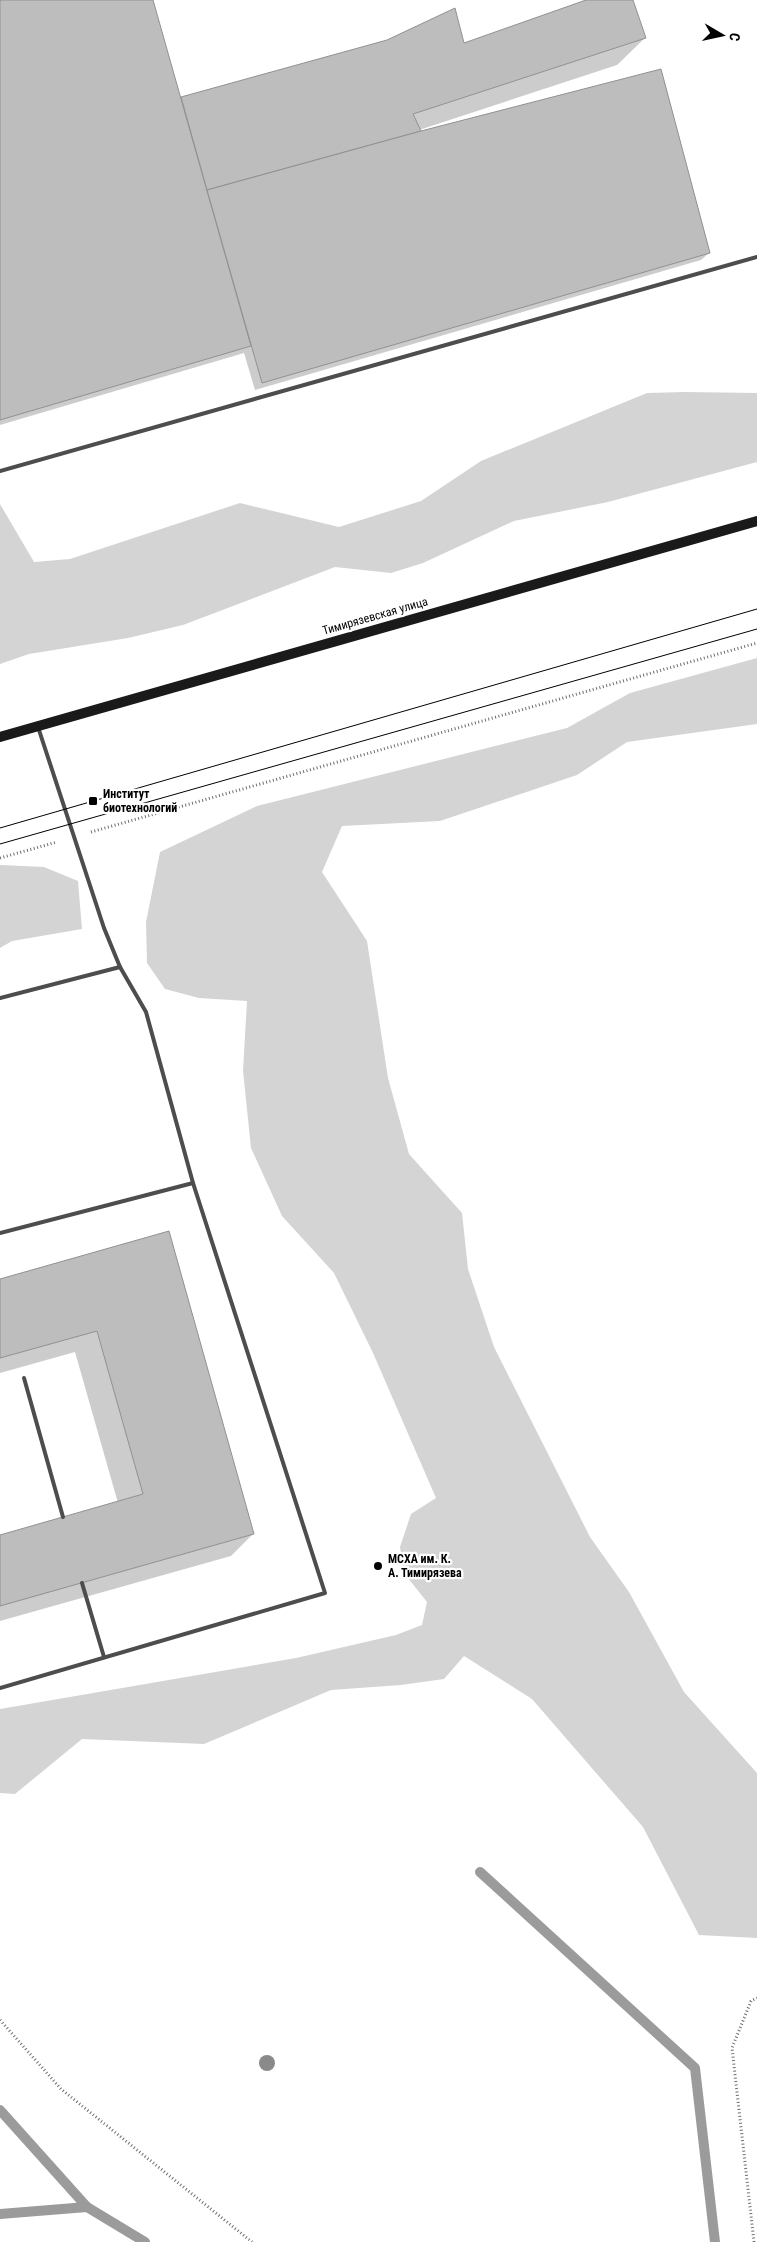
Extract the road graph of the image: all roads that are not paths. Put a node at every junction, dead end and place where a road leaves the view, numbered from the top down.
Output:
1 (757, 257) edge
2 (0, 471) edge
3 (757, 521) edge
4 (38, 725) junction
5 (0, 737) edge
6 (120, 967) junction
7 (0, 998) edge
8 (193, 1184) junction
9 (0, 1233) edge
10 (24, 1378) dead end
11 (63, 1517) dead end
12 (82, 1583) dead end
13 (104, 1657) junction
14 (0, 1688) edge

1 - 2 lane
3 - 4 main road, Тимирязевская улица
4 - 5 main road, Тимирязевская улица
4 - 6 lane
6 - 7 lane
6 - 8 lane
8 - 9 lane
8 - 13 lane
10 - 11 lane
12 - 13 lane
13 - 14 lane

